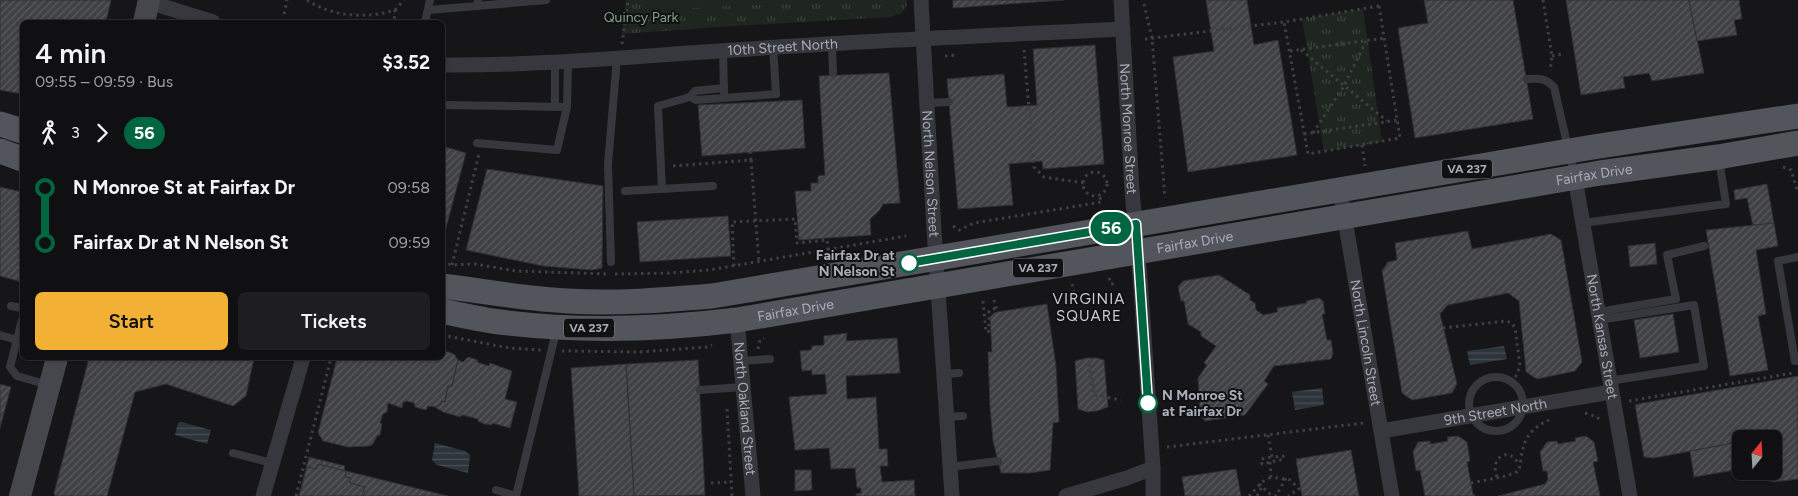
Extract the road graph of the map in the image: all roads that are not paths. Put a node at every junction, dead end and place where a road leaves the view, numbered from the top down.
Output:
1 (430, 0) edge
2 (546, 0) edge
3 (921, 0) edge
4 (1121, 0) edge
5 (478, 3) edge
6 (147, 8) edge
7 (428, 10) junction
8 (204, 20) edge
9 (426, 20) edge
10 (1123, 29) junction
11 (923, 38) junction
12 (832, 43) junction
13 (773, 47) junction
14 (723, 50) junction
15 (618, 58) junction
16 (561, 62) junction
17 (445, 65) edge
18 (833, 73) dead end
19 (1527, 79) dead end
20 (724, 92) junction
21 (949, 102) dead end
22 (928, 103) junction
23 (445, 105) edge
24 (555, 107) junction
25 (567, 107) junction
26 (1798, 117) edge
27 (0, 124) edge
28 (20, 130) edge
29 (479, 144) road end
30 (1798, 144) edge
31 (1568, 151) junction
32 (0, 152) edge
33 (1718, 157) junction
34 (20, 158) edge
35 (1575, 178) junction
36 (713, 186) dead end
37 (662, 189) junction
38 (1340, 190) junction
39 (625, 191) dead end
40 (1345, 216) junction
41 (1136, 224) junction
42 (1583, 224) junction
43 (1704, 246) dead end
44 (1138, 251) junction
45 (1798, 257) edge
46 (937, 259) junction
47 (611, 262) dead end
48 (447, 276) edge
49 (939, 285) junction
50 (733, 292) junction
51 (11, 306) dead end
52 (20, 308) edge
53 (445, 313) edge
54 (1598, 316) junction
55 (737, 320) junction
56 (557, 327) junction
57 (20, 328) edge
58 (0, 335) edge
59 (17, 340) junction
60 (770, 359) dead end
61 (56, 360) edge
62 (302, 360) edge
63 (1798, 360) edge
64 (740, 361) junction
65 (50, 385) junction
66 (743, 386) junction
67 (700, 390) dead end
68 (1611, 392) junction
69 (1523, 407) junction
70 (1472, 415) junction
71 (962, 416) dead end
72 (947, 417) junction
73 (1380, 431) junction
74 (233, 453) dead end
75 (998, 462) dead end
76 (272, 463) junction
77 (950, 468) junction
78 (1152, 468) junction
79 (496, 490) dead end
80 (20, 496) edge
81 (263, 496) edge
82 (516, 496) edge
83 (753, 496) edge
84 (952, 496) edge
85 (1066, 496) edge
86 (1153, 496) edge
87 (1392, 496) edge
88 (1630, 496) edge

1 - 7 lane
2 - 5 lane
3 - 11 street, North Nelson Street
4 - 10 street, North Monroe Street
5 - 7 lane
6 - 8 street
7 - 9 lane
10 - 11 street, 10th Street North
10 - 41 street, North Monroe Street
11 - 12 street, 10th Street North
11 - 22 street, North Nelson Street
12 - 13 street, 10th Street North
12 - 18 lane
13 - 14 street, 10th Street North
13 - 20 lane
14 - 15 street, 10th Street North
14 - 20 lane
15 - 16 street, 10th Street North
15 - 47 lane
16 - 17 street, 10th Street North
16 - 24 lane
16 - 25 lane
19 - 31 lane
20 - 37 lane
21 - 22 lane
22 - 46 street, North Nelson Street
23 - 24 lane
24 - 25 lane
25 - 29 lane
26 - 31 main road, Fairfax Drive / VA 237
27 - 28 main road
30 - 33 main road, Fairfax Drive / VA 237
31 - 35 lane
31 - 38 main road, Fairfax Drive / VA 237
32 - 34 main road
33 - 35 main road, Fairfax Drive / VA 237
33 - 42 lane
35 - 40 main road, Fairfax Drive / VA 237
35 - 42 street, North Kansas Street
36 - 37 lane
37 - 39 lane
38 - 40 street, North Lincoln Street
38 - 41 main road, Fairfax Drive / VA 237
40 - 44 main road, Fairfax Drive / VA 237
40 - 73 street, North Lincoln Street
41 - 44 street, North Monroe Street
41 - 46 main road, Fairfax Drive / VA 237
42 - 54 street, North Kansas Street
43 - 54 lane
44 - 49 main road, Fairfax Drive / VA 237
44 - 78 street, North Monroe Street
45 - 63 lane
46 - 49 street, North Nelson Street
46 - 50 main road, Fairfax Drive / VA 237
48 - 50 main road, Fairfax Drive / VA 237
49 - 55 main road, Fairfax Drive / VA 237
49 - 72 street, North Nelson Street
50 - 55 main road
51 - 52 lane
53 - 56 main road, Fairfax Drive / VA 237
54 - 68 street, North Kansas Street
54 - 68 lane
55 - 56 main road, Fairfax Drive / VA 237
55 - 64 street, North Oakland Street
56 - 82 lane
57 - 59 lane
58 - 59 lane
59 - 65 lane
60 - 64 lane
61 - 65 main road
62 - 76 street
64 - 66 street, North Oakland Street
65 - 80 main road
66 - 67 lane
66 - 83 street, North Oakland Street
68 - 69 street, 9th Street North
68 - 88 street, North Kansas Street
69 - 70 street, 9th Street North
69 - 70 lane
70 - 73 street, 9th Street North
71 - 72 lane
72 - 77 street, North Nelson Street
73 - 87 street, North Lincoln Street
74 - 76 lane
75 - 77 lane
76 - 81 street
77 - 84 street, North Nelson Street
78 - 85 street
78 - 86 street, North Monroe Street
79 - 82 lane

